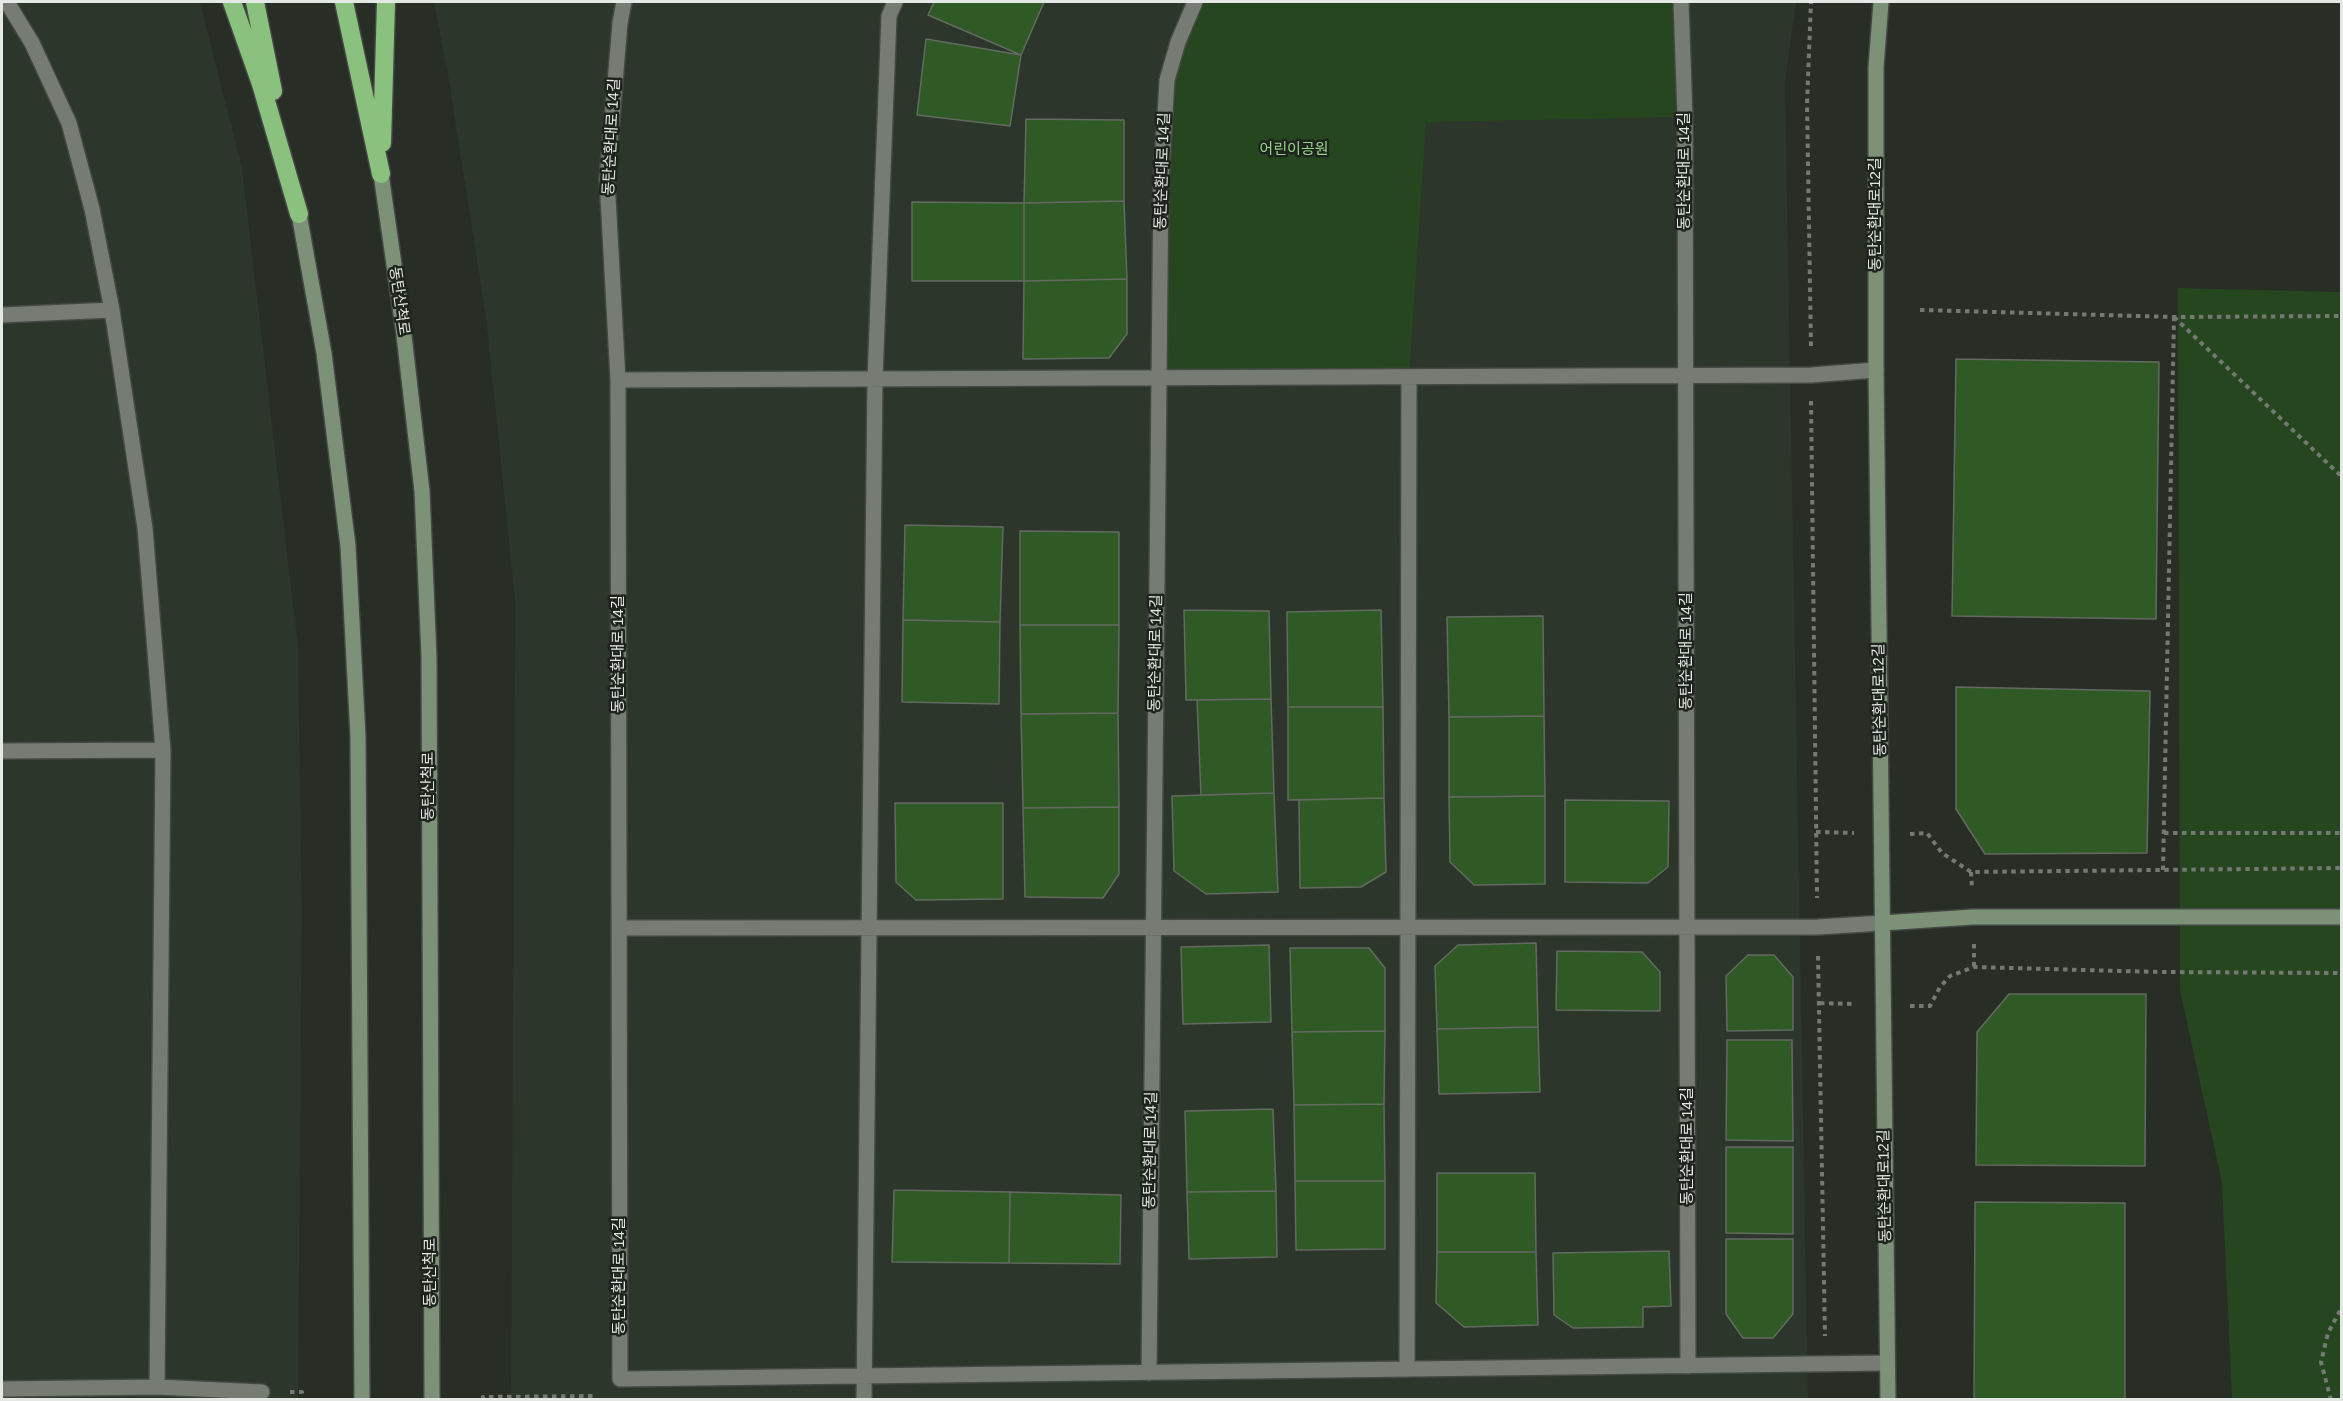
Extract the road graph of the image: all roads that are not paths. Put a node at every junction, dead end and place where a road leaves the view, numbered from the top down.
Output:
1 (7, 2) edge
2 (232, 2) edge
3 (255, 2) edge
4 (344, 2) edge
5 (386, 2) edge
6 (624, 2) edge
7 (895, 2) edge
8 (1193, 2) edge
9 (1681, 2) edge
10 (1881, 2) edge
11 (381, 174) junction
12 (298, 214) junction
13 (112, 310) junction
14 (2, 315) edge
15 (1876, 370) junction
16 (1687, 376) junction
17 (1409, 377) junction
18 (1159, 378) junction
19 (875, 379) junction
20 (618, 380) junction
21 (163, 750) junction
22 (2, 751) edge
23 (2342, 917) edge
24 (1882, 923) junction
25 (1408, 927) junction
26 (1688, 927) junction
27 (619, 928) junction
28 (869, 928) junction
29 (1153, 928) junction
30 (1887, 1363) junction
31 (1688, 1366) junction
32 (1407, 1369) junction
33 (1149, 1373) junction
34 (864, 1376) junction
35 (157, 1388) junction
36 (2, 1389) edge
37 (262, 1392) dead end
38 (362, 1400) edge
39 (432, 1400) edge
40 (864, 1400) edge
41 (1888, 1400) edge

1 - 13 street
2 - 12 highway
3 - 12 highway
4 - 11 highway
5 - 11 highway
6 - 20 street, 동탄순환대로 14길
7 - 19 street
8 - 18 street, 동탄순환대로 14길
9 - 16 street, 동탄순환대로 14길
10 - 15 main road, 동탄순환대로12길
11 - 39 main road, 동탄산척로
12 - 38 main road
13 - 14 street
13 - 21 street
15 - 16 street
15 - 24 main road, 동탄순환대로12길
16 - 17 street
16 - 26 street, 동탄순환대로 14길
17 - 18 street
17 - 25 street
18 - 19 street
18 - 29 street, 동탄순환대로 14길
19 - 20 street
19 - 28 street
20 - 27 street, 동탄순환대로 14길
21 - 22 street
21 - 35 street
23 - 24 main road
24 - 26 street
24 - 30 main road, 동탄순환대로12길
25 - 26 street
25 - 29 street
25 - 32 street
26 - 31 street, 동탄순환대로 14길
27 - 28 street
27 - 34 street, 동탄순환대로 14길
28 - 29 street
28 - 34 street
29 - 33 street, 동탄순환대로 14길
30 - 31 street
30 - 41 main road, 동탄순환대로12길
31 - 32 street
32 - 33 street
33 - 34 street
34 - 40 street
35 - 36 street
35 - 37 street

